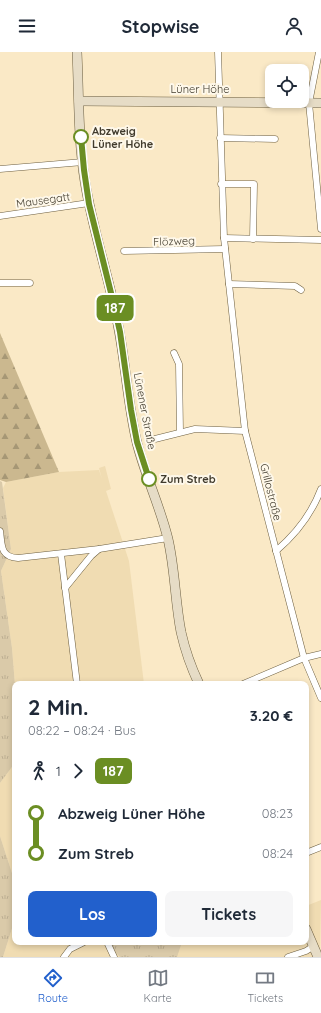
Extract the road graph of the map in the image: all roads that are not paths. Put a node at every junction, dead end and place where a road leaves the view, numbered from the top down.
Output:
1 (77, 52) edge
2 (218, 52) edge
3 (319, 52) edge
4 (79, 101) junction
5 (219, 101) junction
6 (265, 102) edge
7 (309, 103) junction
8 (321, 103) edge
9 (220, 138) junction
10 (275, 139) dead end
11 (83, 162) junction
12 (0, 169) edge
13 (318, 175) edge
14 (221, 184) junction
15 (89, 204) junction
16 (0, 216) edge
17 (321, 229) edge
18 (224, 238) junction
19 (253, 239) junction
20 (321, 240) edge
21 (225, 249) junction
22 (124, 251) dead end
23 (0, 283) edge
24 (30, 283) dead end
25 (229, 284) junction
26 (301, 290) dead end
27 (174, 354) dead end
28 (245, 431) junction
29 (180, 432) junction
30 (155, 439) dead end
31 (321, 489) edge
32 (0, 531) edge
33 (168, 538) junction
34 (99, 549) junction
35 (276, 551) junction
36 (61, 554) junction
37 (65, 588) junction
38 (321, 654) edge
39 (304, 658) junction
40 (77, 681) edge
41 (198, 681) edge
42 (251, 681) edge
43 (321, 698) edge
44 (321, 846) edge
45 (309, 852) edge
46 (309, 935) edge
47 (77, 945) edge
48 (108, 945) edge
49 (314, 946) junction
50 (64, 957) edge
51 (114, 957) edge
52 (288, 957) edge
53 (318, 957) edge

1 - 4 main road, Lünener Straße
2 - 5 street, Grillostraße
3 - 7 street
4 - 5 main road, Lüner Höhe
4 - 11 main road, Lünener Straße
5 - 6 main road, Lüner Höhe
5 - 9 street, Grillostraße
7 - 8 main road, Lüner Höhe
7 - 13 street
9 - 10 street
9 - 14 street, Grillostraße
11 - 12 street
11 - 15 main road, Lünener Straße
13 - 17 street
14 - 18 street, Grillostraße
14 - 19 street
15 - 16 street, Mausegatt
15 - 33 main road, Lünener Straße
18 - 19 street
18 - 21 street, Grillostraße
19 - 20 street
21 - 22 street, Flözweg
21 - 25 street, Grillostraße
23 - 24 street
25 - 26 street
25 - 28 street, Grillostraße
27 - 29 street
28 - 29 street
28 - 35 street, Grillostraße
29 - 30 street
31 - 35 street
32 - 36 street
33 - 34 street
33 - 41 main road, Lünener Straße
34 - 36 street
34 - 37 street
35 - 39 street, Grillostraße
36 - 37 street
37 - 40 street
38 - 39 street
39 - 42 street
39 - 43 street, Grillostraße
44 - 45 street
46 - 49 main road
47 - 50 street
48 - 51 street
49 - 52 street
49 - 53 main road

